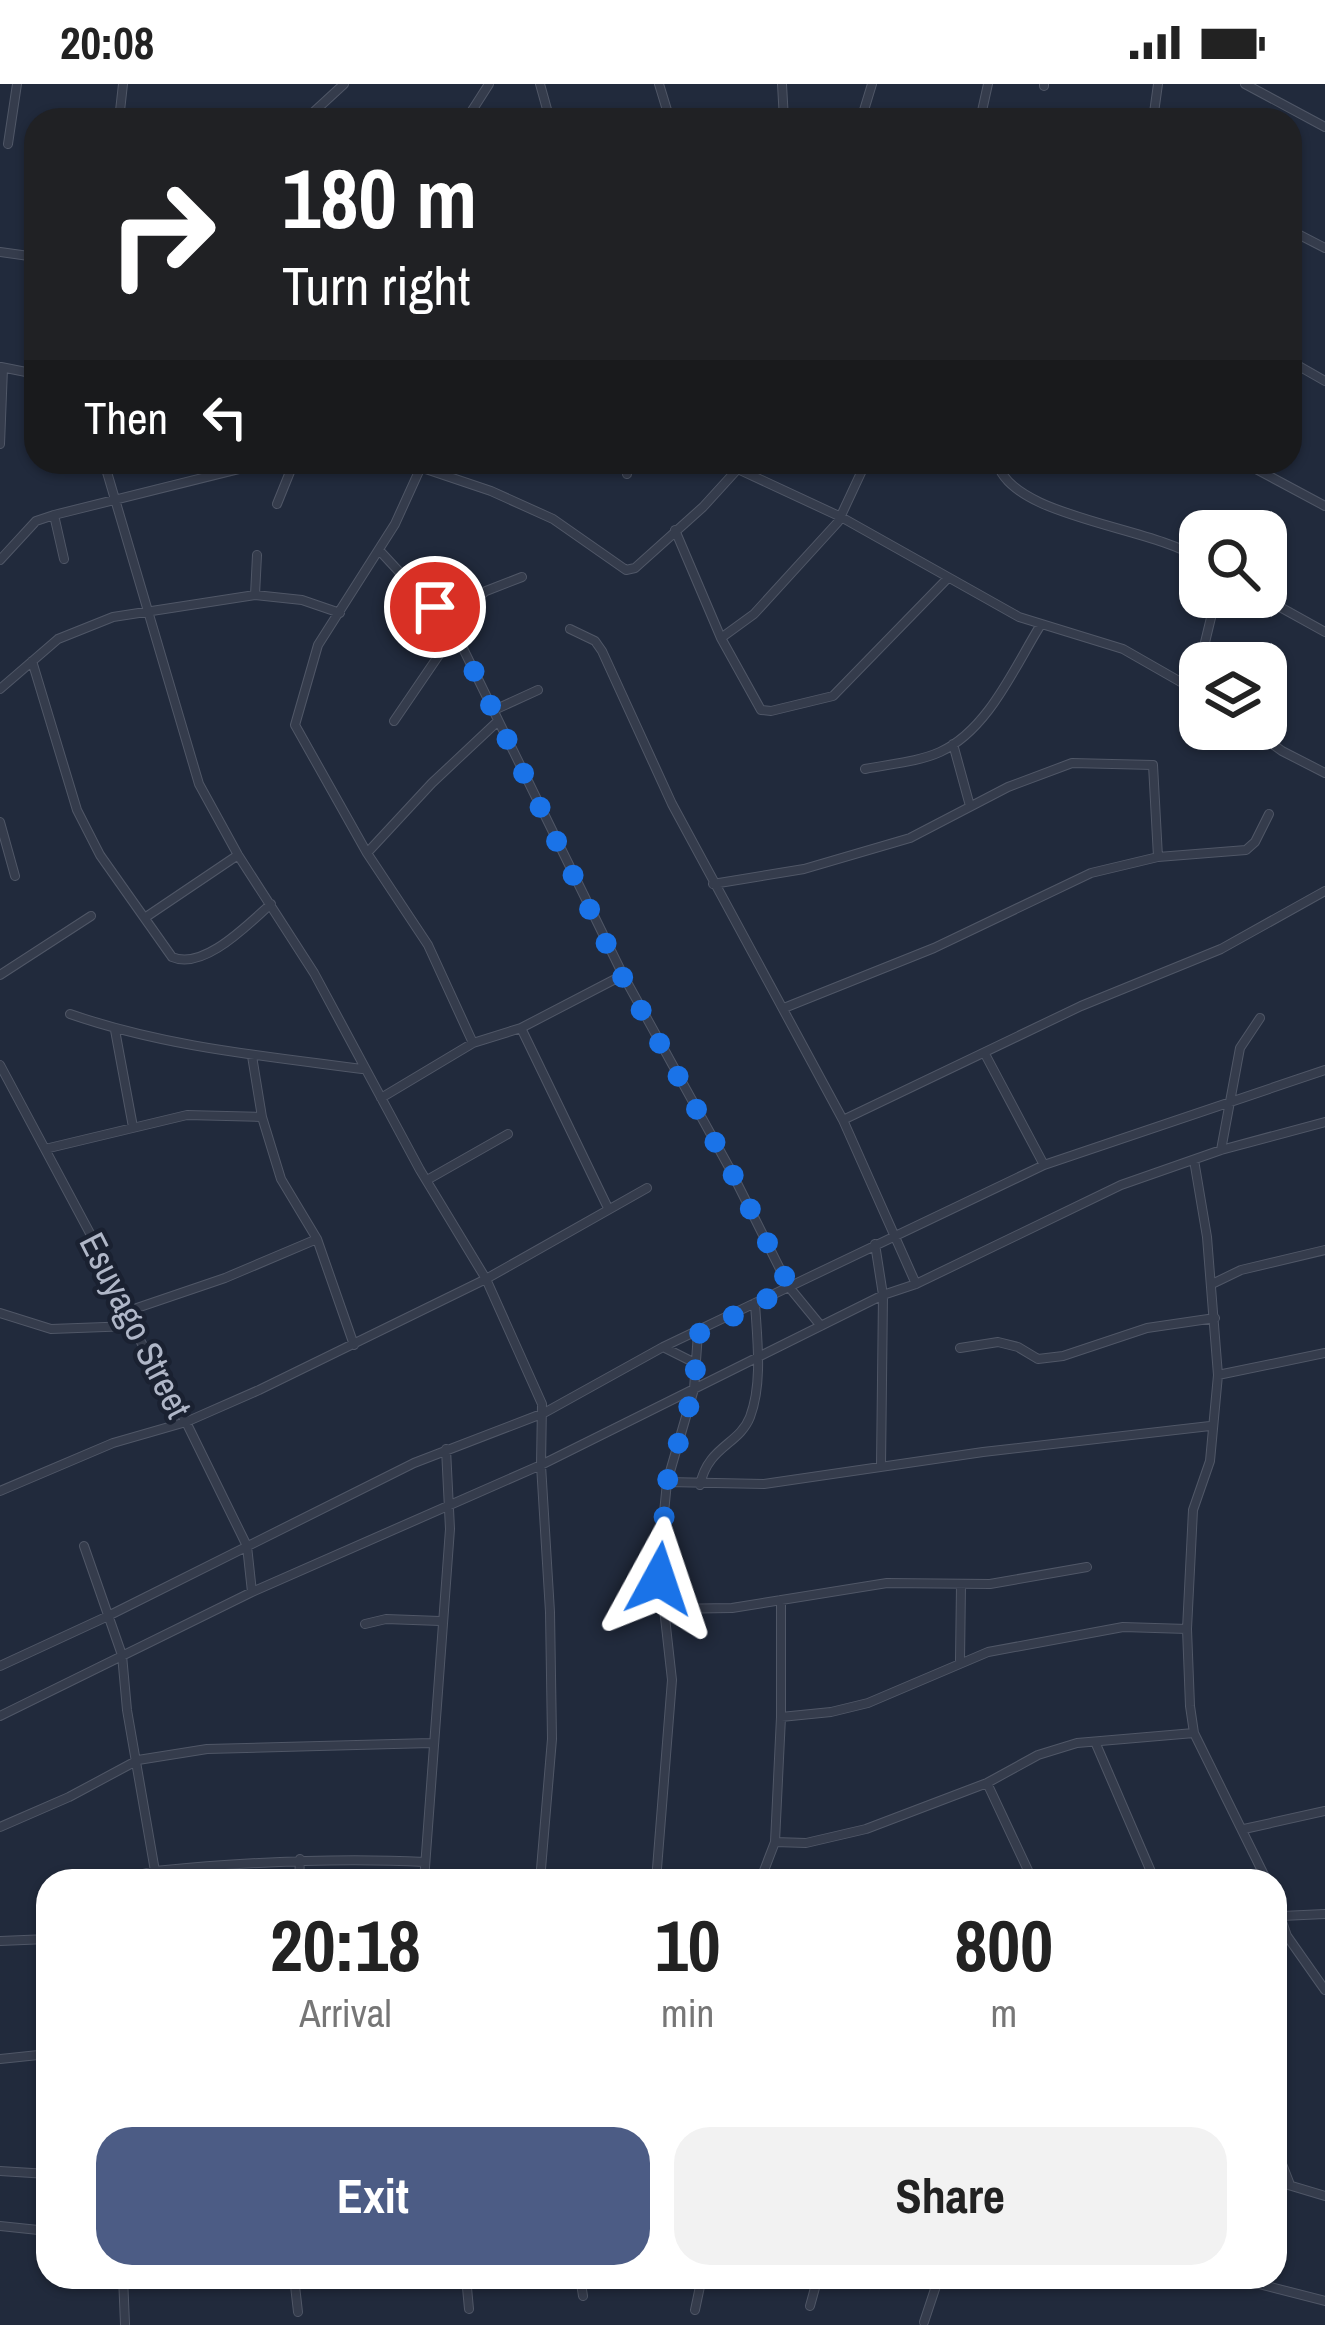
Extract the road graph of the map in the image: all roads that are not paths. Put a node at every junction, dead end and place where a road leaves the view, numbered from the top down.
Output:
1 (17, 84) edge
2 (344, 84) edge
3 (1245, 84) edge
4 (318, 108) edge
5 (1290, 108) edge
6 (8, 144) dead end
7 (2, 368) edge
8 (0, 444) edge
9 (108, 474) edge
10 (217, 474) edge
11 (289, 474) edge
12 (417, 474) edge
13 (435, 474) edge
14 (734, 474) edge
15 (758, 474) edge
16 (861, 474) edge
17 (1002, 474) edge
18 (1265, 474) edge
19 (116, 498) junction
20 (278, 504) dead end
21 (1325, 506) edge
22 (54, 515) junction
23 (841, 517) junction
24 (675, 530) junction
25 (1179, 547) edge
26 (379, 550) junction
27 (257, 555) dead end
28 (64, 559) dead end
29 (0, 560) edge
30 (522, 578) dead end
31 (947, 579) junction
32 (255, 595) junction
33 (1287, 611) edge
34 (151, 614) junction
35 (340, 614) junction
36 (448, 622) junction
37 (1040, 626) junction
38 (570, 629) dead end
39 (455, 632) junction
40 (1325, 632) edge
41 (721, 638) junction
42 (32, 661) junction
43 (1179, 681) edge
44 (0, 689) edge
45 (538, 690) dead end
46 (492, 711) junction
47 (394, 722) dead end
48 (497, 722) junction
49 (953, 744) junction
50 (1281, 750) edge
51 (865, 769) dead end
52 (1325, 772) edge
53 (970, 806) junction
54 (1269, 814) dead end
55 (0, 822) edge
56 (367, 853) junction
57 (238, 855) junction
58 (1158, 857) junction
59 (15, 876) dead end
60 (713, 884) junction
61 (1325, 891) edge
62 (271, 904) junction
63 (91, 916) dead end
64 (146, 917) junction
65 (0, 975) edge
66 (622, 976) junction
67 (784, 1008) junction
68 (70, 1014) dead end
69 (1260, 1018) dead end
70 (521, 1028) junction
71 (115, 1030) junction
72 (473, 1043) junction
73 (985, 1054) junction
74 (252, 1056) junction
75 (0, 1065) edge
76 (364, 1069) junction
77 (1325, 1070) edge
78 (381, 1099) junction
79 (1230, 1100) junction
80 (262, 1117) junction
81 (843, 1120) junction
82 (1325, 1122) edge
83 (134, 1127) junction
84 (508, 1134) dead end
85 (45, 1150) junction
86 (1221, 1150) junction
87 (1194, 1160) junction
88 (1045, 1165) junction
89 (428, 1180) junction
90 (646, 1188) dead end
91 (608, 1208) junction
92 (894, 1237) junction
93 (317, 1239) junction
94 (875, 1244) junction
95 (1325, 1250) edge
96 (486, 1280) junction
97 (916, 1284) junction
98 (1212, 1284) junction
99 (790, 1287) junction
100 (883, 1295) junction
101 (755, 1303) junction
102 (131, 1310) junction
103 (0, 1313) edge
104 (1215, 1318) junction
105 (132, 1326) junction
106 (821, 1326) junction
107 (698, 1334) junction
108 (354, 1345) junction
109 (663, 1347) junction
110 (960, 1348) dead end
111 (1325, 1353) edge
112 (758, 1359) junction
113 (697, 1364) junction
114 (1218, 1375) junction
115 (694, 1389) junction
116 (544, 1413) junction
117 (186, 1422) junction
118 (1210, 1426) junction
119 (446, 1449) junction
120 (541, 1465) junction
121 (881, 1466) junction
122 (667, 1482) junction
123 (700, 1485) junction
124 (0, 1491) edge
125 (450, 1507) junction
126 (84, 1546) dead end
127 (247, 1546) junction
128 (1087, 1568) dead end
129 (961, 1585) junction
130 (252, 1592) junction
131 (781, 1600) junction
132 (665, 1609) junction
133 (106, 1617) junction
134 (440, 1621) junction
135 (365, 1624) dead end
136 (1187, 1629) junction
137 (121, 1654) junction
138 (960, 1660) junction
139 (0, 1666) edge
140 (0, 1715) edge
141 (782, 1717) junction
142 (1194, 1733) junction
143 (431, 1744) junction
144 (1096, 1744) junction
145 (138, 1760) junction
146 (986, 1783) junction
147 (1325, 1811) edge
148 (0, 1827) edge
149 (1244, 1829) junction
150 (776, 1842) junction
151 (299, 1859) junction
152 (425, 1862) junction
153 (155, 1869) edge
154 (179, 1869) edge
155 (299, 1869) edge
156 (425, 1869) edge
157 (541, 1869) edge
158 (657, 1869) edge
159 (765, 1869) edge
160 (1027, 1869) edge
161 (1150, 1869) edge
162 (1262, 1869) edge
163 (1325, 1914) edge
164 (1287, 1916) edge
165 (1287, 1936) edge
166 (36, 1940) edge
167 (1, 1942) edge
168 (1325, 1990) edge
169 (36, 2055) edge
170 (0, 2059) edge
171 (0, 2171) edge
172 (36, 2173) edge
173 (1287, 2176) edge
174 (1287, 2183) edge
175 (1290, 2184) junction
176 (1325, 2195) edge
177 (0, 2226) edge
178 (36, 2230) edge
179 (124, 2289) edge
180 (295, 2289) edge
181 (467, 2289) edge
182 (582, 2289) edge
183 (699, 2289) edge
184 (815, 2289) edge
185 (935, 2289) edge
186 (1278, 2289) edge
187 (583, 2296) dead end
188 (1325, 2301) edge
189 (810, 2306) dead end
190 (469, 2309) dead end
191 (695, 2309) dead end
192 (298, 2312) dead end
193 (924, 2322) edge
194 (125, 2324) edge

1 - 6 street
2 - 4 street
3 - 5 street
7 - 8 street
9 - 19 street
10 - 19 street
11 - 20 street
12 - 26 street
13 - 24 street
14 - 24 street
15 - 23 street
16 - 23 street
17 - 25 street
18 - 21 street
19 - 22 street
19 - 34 street
22 - 28 street
22 - 29 street
23 - 31 street
23 - 41 street
24 - 41 street
26 - 35 street
26 - 36 street
27 - 32 street
30 - 36 street
31 - 37 street
31 - 41 street
32 - 34 street
32 - 35 street
33 - 40 street
34 - 42 street
34 - 57 street
35 - 56 street
36 - 39 street
37 - 43 street
37 - 49 street
38 - 60 street
39 - 46 street
39 - 47 street
42 - 44 street
42 - 64 street
45 - 46 street
46 - 48 street
48 - 56 street
48 - 66 street
49 - 51 street
49 - 53 street
50 - 52 street
53 - 58 street
53 - 60 street
54 - 58 street
55 - 59 street
56 - 72 street
57 - 62 street
57 - 64 street
58 - 67 street
60 - 67 street
61 - 73 street
62 - 64 street
62 - 76 street
63 - 65 street
66 - 70 street
66 - 99 street
67 - 81 street
68 - 71 street
69 - 79 street
70 - 72 street
70 - 91 street
71 - 74 street
71 - 83 street
72 - 78 street
73 - 81 street
73 - 88 street
74 - 76 street
74 - 80 street
75 - 85 street, Esuyago Street
76 - 78 street
77 - 79 street
78 - 89 street
79 - 86 street
79 - 88 street
80 - 83 street
80 - 93 street
81 - 92 street
82 - 86 street
83 - 85 street
84 - 89 street
85 - 102 street, Esuyago Street
86 - 87 street
87 - 97 street
87 - 98 street
88 - 92 street
89 - 96 street
90 - 91 street
91 - 96 street
92 - 94 street
92 - 97 street
93 - 102 street
93 - 108 street
94 - 99 street
94 - 100 street
95 - 98 street
96 - 108 street
96 - 116 street
97 - 100 street
98 - 104 street
99 - 101 street
99 - 106 street
100 - 106 street
100 - 121 street
101 - 107 street
101 - 112 street
102 - 105 street, Esuyago Street
103 - 105 street
104 - 110 street
104 - 114 street
105 - 117 street, Esuyago Street
106 - 112 street
107 - 109 street
107 - 113 street
108 - 117 street
109 - 113 street
109 - 116 street
111 - 114 street
112 - 115 street
112 - 123 street
113 - 115 street
114 - 118 street
115 - 120 street
115 - 122 street
116 - 119 street
116 - 120 street
117 - 124 street
117 - 127 street, Esuyago Street
118 - 121 street
118 - 136 street
119 - 125 street
119 - 127 street
120 - 125 street
120 - 157 street
121 - 123 street
122 - 123 street
122 - 132 street
125 - 130 street
125 - 134 street
126 - 133 street
127 - 130 street, Esuyago Street
127 - 133 street
128 - 129 street
129 - 131 street
129 - 138 street
130 - 137 street
131 - 132 street
131 - 141 street
132 - 158 street
133 - 137 street
133 - 139 street
134 - 135 street
134 - 143 street
136 - 138 street
136 - 142 street
137 - 140 street
137 - 145 street
138 - 141 street
141 - 150 street
142 - 144 street
142 - 149 street
143 - 145 street
143 - 152 street
144 - 146 street
144 - 161 street
145 - 148 street
145 - 153 street
146 - 150 street
146 - 160 street
147 - 149 street
149 - 162 street
150 - 159 street
151 - 152 street
151 - 154 street
151 - 155 street
152 - 156 street
163 - 164 street
165 - 168 street
166 - 167 street
169 - 170 street
171 - 172 street
173 - 175 street
174 - 175 street
175 - 176 street
177 - 178 street
179 - 194 street
180 - 192 street
181 - 190 street
182 - 187 street
183 - 191 street
184 - 189 street
185 - 193 street
186 - 188 street

